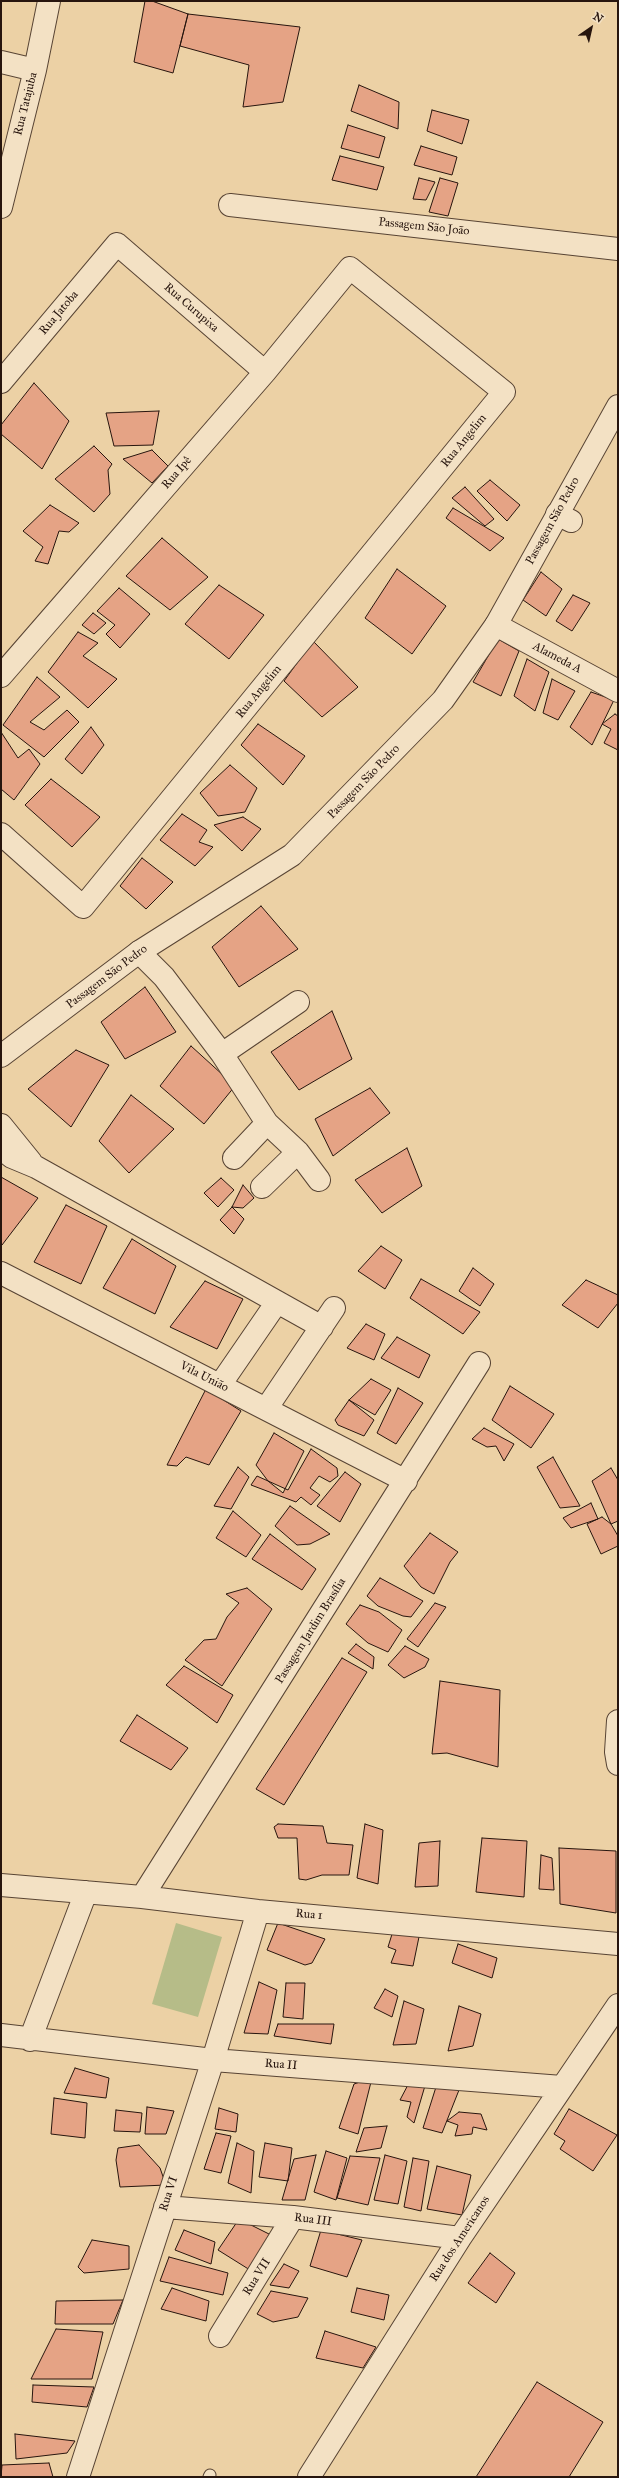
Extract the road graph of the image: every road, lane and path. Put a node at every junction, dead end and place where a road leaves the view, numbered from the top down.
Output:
1 (49, 1) edge
2 (1, 62) edge
3 (35, 70) junction
4 (230, 205) dead end
5 (1, 207) edge
6 (117, 244) joint
7 (618, 249) edge
8 (265, 372) junction
9 (1, 382) edge
10 (504, 392) joint
11 (618, 406) edge
12 (496, 625) junction
13 (1, 676) edge
14 (618, 691) edge
15 (1, 834) edge
16 (139, 952) junction
17 (298, 1002) dead end
18 (222, 1054) junction
19 (1, 1056) edge
20 (267, 1123) junction
21 (1, 1124) edge
22 (1, 1149) edge
23 (298, 1152) junction
24 (234, 1158) dead end
25 (36, 1167) junction
26 (319, 1180) dead end
27 (262, 1188) dead end
28 (1, 1273) edge
29 (277, 1302) junction
30 (334, 1308) dead end
31 (322, 1327) junction
32 (479, 1364) dead end
33 (220, 1385) junction
34 (266, 1409) junction
35 (406, 1481) junction
36 (618, 1721) edge
37 (618, 1764) edge
38 (1, 1886) edge
39 (86, 1892) junction
40 (142, 1897) junction
41 (258, 1911) junction
42 (618, 1944) edge
43 (618, 2006) edge
44 (1, 2035) edge
45 (30, 2040) junction
46 (213, 2060) junction
47 (562, 2087) junction
48 (165, 2207) junction
49 (293, 2218) junction
50 (460, 2238) junction
51 (220, 2336) dead end
52 (78, 2477) edge
53 (309, 2477) edge

1 - 3 street, Rua Tatajuba
2 - 3 street
3 - 5 street, Rua Tatajuba
4 - 7 street, Passagem São João
6 - 8 street, Rua Curupixa
6 - 9 street, Rua Jatoba
8 - 10 street, Rua Ipê
8 - 13 street, Rua Ipê
10 - 15 street, Rua Angelim
11 - 12 street, Passagem São Pedro
12 - 14 street, Alameda A
12 - 16 street, Passagem São Pedro
16 - 18 street
16 - 19 street, Passagem São Pedro
17 - 18 street
18 - 20 street
20 - 23 street
20 - 24 street
21 - 25 street
22 - 25 street
23 - 26 street
23 - 27 street
25 - 29 street
28 - 33 street, Vila União
29 - 31 street
29 - 33 street
30 - 31 street
31 - 34 street
32 - 35 street, Passagem Jardim Brasília
33 - 34 street, Vila União
34 - 35 street, Vila União
35 - 40 street, Passagem Jardim Brasília
36 - 37 street
38 - 39 street, Rua 1
39 - 40 street, Rua 1
39 - 45 street
40 - 41 street, Rua 1
41 - 42 street, Rua 1
41 - 46 street, Rua VI
43 - 47 street, Rua dos Americanos
44 - 45 street, Rua II
45 - 46 street, Rua II
46 - 47 street, Rua II
46 - 48 street, Rua VI
47 - 50 street, Rua dos Americanos
48 - 49 street, Rua III
48 - 52 street, Rua VI
49 - 50 street, Rua III
49 - 51 street, Rua VII
50 - 53 street, Rua dos Americanos

